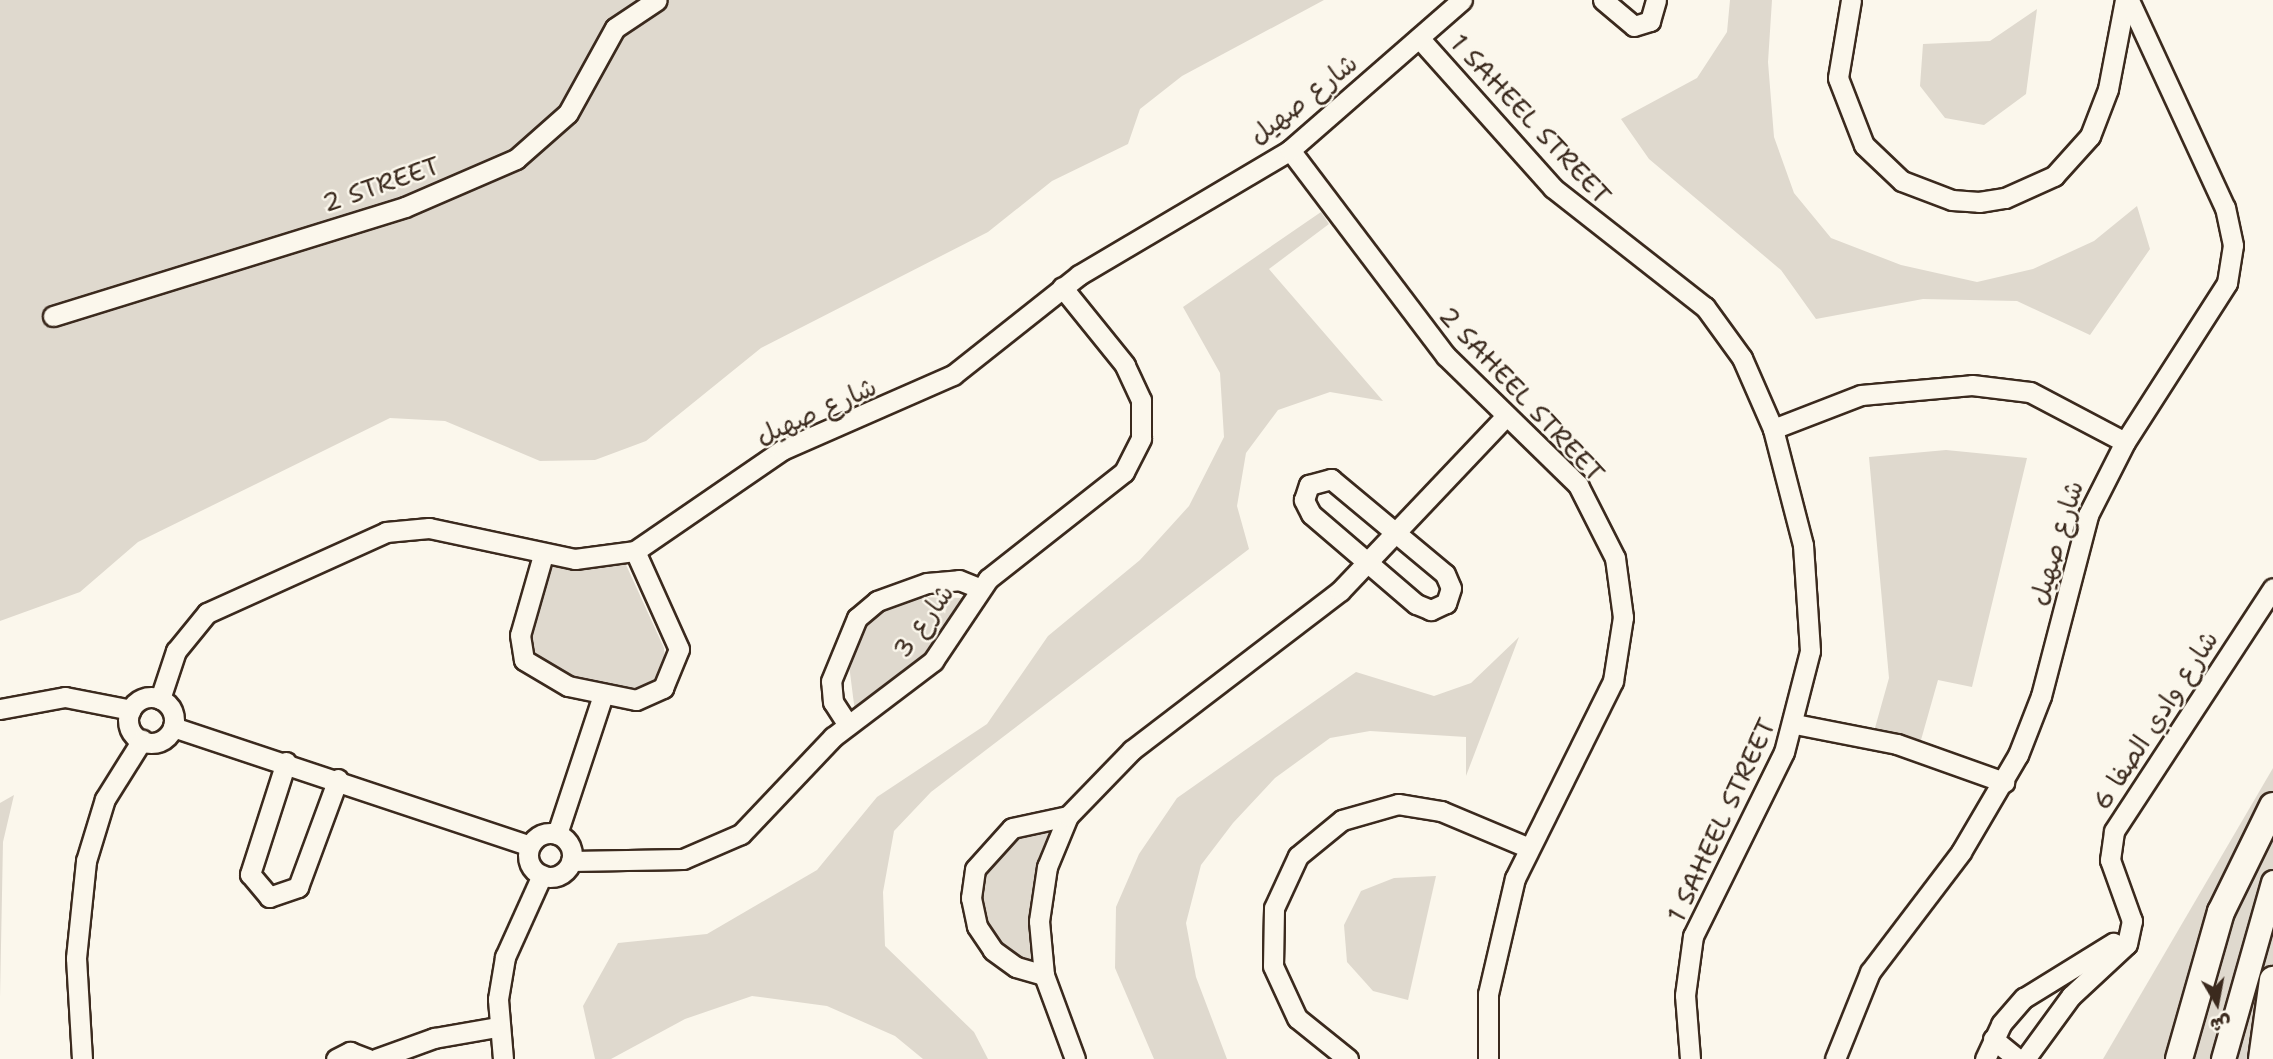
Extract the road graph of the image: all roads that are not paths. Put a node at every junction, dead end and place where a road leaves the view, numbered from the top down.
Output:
1 (657, 0) edge
2 (1462, 0) edge
3 (1603, 0) edge
4 (1656, 0) edge
5 (1851, 0) edge
6 (2127, 0) edge
7 (1419, 38) junction
8 (1290, 149) junction
9 (1062, 288) junction
10 (53, 316) dead end
11 (1506, 416) junction
12 (1773, 429) junction
13 (2125, 442) junction
14 (1396, 531) junction
15 (635, 551) junction
16 (543, 555) junction
17 (1368, 563) junction
18 (979, 588) junction
19 (2273, 589) edge
20 (603, 695) junction
21 (160, 699) junction
22 (0, 709) edge
23 (131, 710) junction
24 (1796, 724) junction
25 (848, 725) junction
26 (173, 727) junction
27 (142, 740) junction
28 (286, 762) junction
29 (338, 779) junction
30 (2004, 782) junction
31 (2273, 806) edge
32 (1068, 816) junction
33 (557, 834) junction
34 (530, 846) junction
35 (1527, 847) junction
36 (571, 862) junction
37 (542, 875) junction
38 (2273, 882) edge
39 (2132, 927) junction
40 (1044, 975) junction
41 (2055, 980) junction
42 (2273, 980) edge
43 (2071, 996) junction
44 (497, 1027) junction
45 (1993, 1039) junction
46 (82, 1059) edge
47 (335, 1059) edge
48 (368, 1059) edge
49 (376, 1059) edge
50 (503, 1059) edge
51 (1075, 1059) edge
52 (1348, 1059) edge
53 (1488, 1059) edge
54 (1690, 1059) edge
55 (1835, 1059) edge
56 (1985, 1059) edge
57 (2018, 1059) edge
58 (2025, 1059) edge
59 (2179, 1059) edge
60 (2222, 1059) edge
61 (2262, 1059) edge

1 - 10 street, 2 STREET
2 - 7 street, شارع صهيل
3 - 4 street
5 - 6 street
6 - 13 street, شارع صهيل
7 - 8 street, شارع صهيل
7 - 12 street, 1 SAHEEL STREET
8 - 9 street, شارع صهيل
8 - 11 street, 2 SAHEEL STREET
9 - 15 street, شارع صهيل
9 - 18 street, 3 شارع
11 - 14 street
11 - 35 street, 2 SAHEEL STREET
12 - 13 street
12 - 24 street, 1 SAHEEL STREET
13 - 30 street, شارع صهيل
14 - 17 street
14 - 17 street
14 - 17 street
15 - 16 street, شارع صهيل
15 - 20 street
16 - 20 street
16 - 21 street, شارع صهيل
17 - 32 street
18 - 25 street, 3 شارع
18 - 25 street
19 - 39 street, شارع وادي الصفا 6
20 - 33 street
21 - 23 street
21 - 26 street
22 - 23 street
23 - 27 street
24 - 30 street
24 - 54 street, 1 SAHEEL STREET
25 - 36 street, 3 شارع
26 - 27 street
26 - 28 street
27 - 46 street
28 - 29 street
28 - 29 street
29 - 34 street
30 - 55 street, شارع صهيل
31 - 59 highway
32 - 40 street
32 - 40 street
33 - 34 street
33 - 36 street
34 - 37 street
35 - 52 street
35 - 53 street, 2 SAHEEL STREET
36 - 37 street
37 - 44 street
38 - 60 main road
39 - 41 street
39 - 43 street
40 - 51 street
41 - 43 street
41 - 45 street
42 - 61 highway
43 - 58 street
44 - 49 street
44 - 50 street
45 - 56 street
45 - 57 street
47 - 48 street

